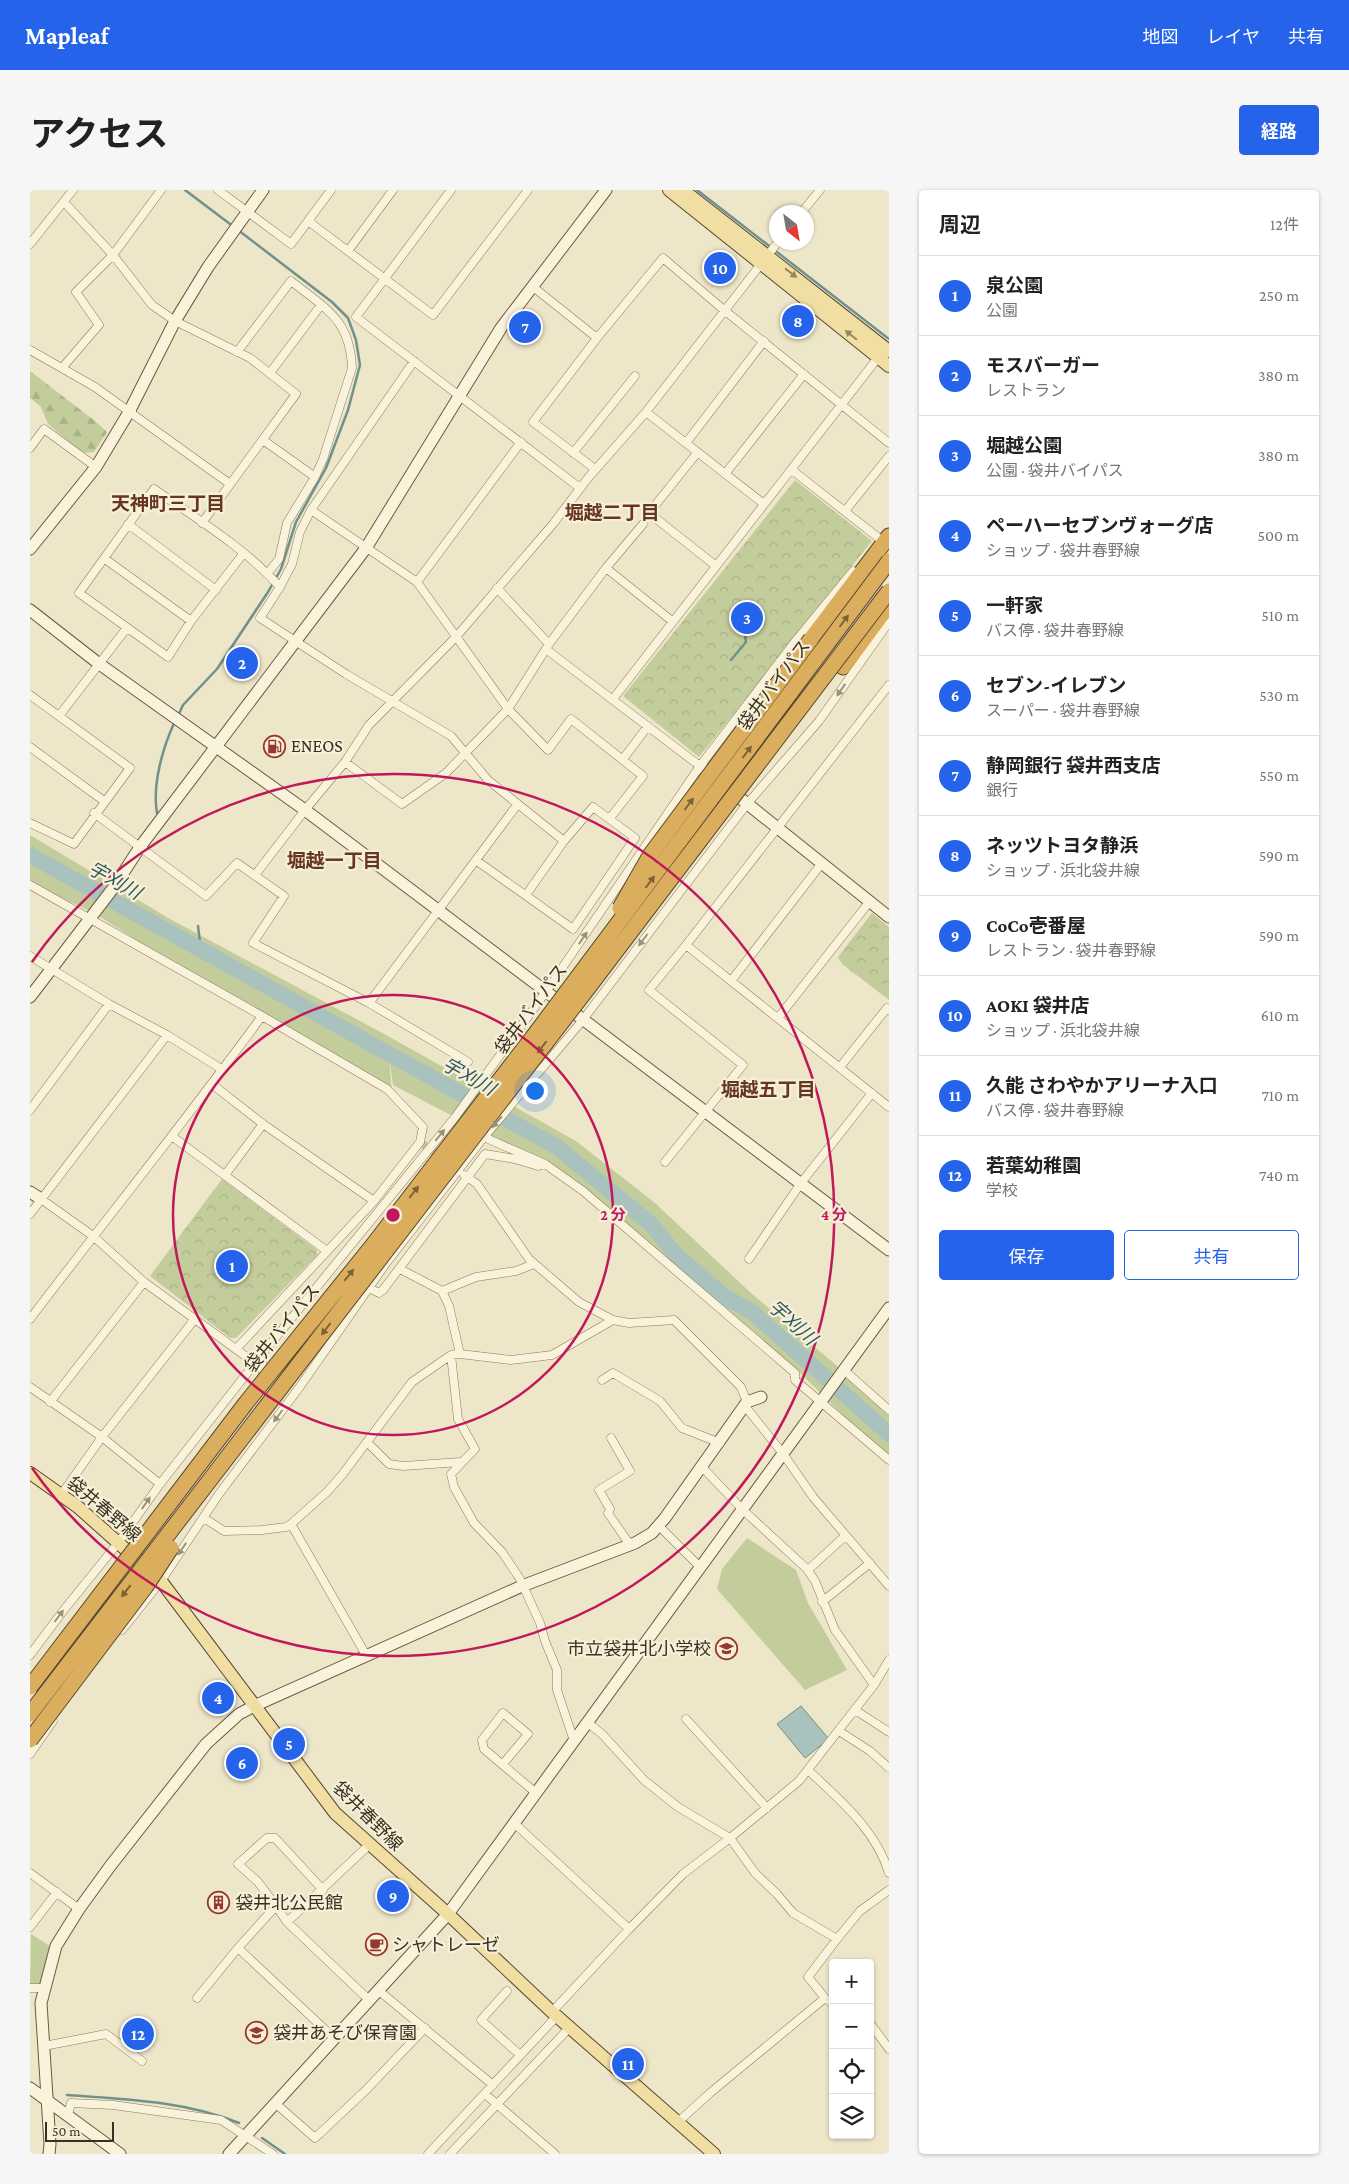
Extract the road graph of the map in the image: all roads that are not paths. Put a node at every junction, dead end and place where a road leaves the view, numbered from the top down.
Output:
1 (73, 190) edge
2 (162, 190) edge
3 (218, 190) edge
4 (263, 190) edge
5 (332, 190) edge
6 (393, 190) edge
7 (451, 190) edge
8 (528, 190) edge
9 (606, 190) edge
10 (669, 190) edge
11 (683, 190) edge
12 (820, 190) edge
13 (64, 202) junction
14 (808, 205) edge
15 (247, 212) junction
16 (308, 221) junction
17 (30, 244) edge
18 (772, 250) edge
19 (348, 251) junction
20 (113, 255) junction
21 (765, 259) junction
22 (385, 279) junction
23 (532, 286) junction
24 (321, 305) junction
25 (724, 310) junction
26 (175, 321) junction
27 (597, 338) junction
28 (764, 342) junction
29 (30, 350) edge
30 (885, 350) edge
31 (237, 352) junction
32 (414, 361) junction
33 (889, 366) edge
34 (62, 368) junction
35 (270, 373) junction
36 (804, 374) junction
37 (635, 376) dead end
38 (459, 395) junction
39 (842, 404) junction
40 (130, 412) junction
41 (646, 412) junction
42 (263, 440) junction
43 (521, 442) junction
44 (686, 443) junction
45 (889, 443) edge
46 (30, 448) edge
47 (573, 453) junction
48 (697, 453) junction
49 (889, 456) edge
50 (96, 467) junction
51 (595, 470) junction
52 (792, 470) junction
53 (725, 474) junction
54 (315, 477) junction
55 (230, 484) junction
56 (580, 488) junction
57 (764, 504) junction
58 (311, 510) junction
59 (845, 511) junction
60 (202, 523) junction
61 (128, 524) junction
62 (643, 524) dead end
63 (889, 530) edge
64 (884, 537) edge
65 (366, 548) junction
66 (30, 549) edge
67 (243, 554) junction
68 (105, 559) junction
69 (889, 561) edge
70 (716, 566) junction
71 (606, 568) junction
72 (268, 573) junction
73 (417, 582) junction
74 (280, 587) junction
75 (498, 588) junction
76 (216, 590) junction
77 (889, 591) edge
78 (889, 605) edge
79 (30, 610) edge
80 (191, 621) junction
81 (672, 621) junction
82 (888, 625) edge
83 (126, 629) junction
84 (456, 637) junction
85 (297, 642) junction
86 (548, 647) junction
87 (98, 663) junction
88 (889, 685) edge
89 (30, 695) edge
90 (613, 699) junction
91 (390, 701) junction
92 (508, 710) junction
93 (59, 716) junction
94 (648, 726) junction
95 (30, 747) edge
96 (216, 748) junction
97 (466, 752) junction
98 (623, 759) junction
99 (345, 762) junction
100 (700, 766) junction
101 (104, 802) junction
102 (747, 804) junction
103 (517, 805) junction
104 (304, 810) junction
105 (94, 814) junction
106 (610, 818) junction
107 (30, 823) edge
108 (778, 828) junction
109 (564, 841) junction
110 (140, 847) junction
111 (477, 861) junction
112 (822, 863) junction
113 (255, 875) junction
114 (30, 885) edge
115 (526, 895) junction
116 (870, 901) junction
117 (438, 912) junction
118 (889, 916) edge
119 (89, 919) junction
120 (686, 944) junction
121 (30, 956) edge
122 (52, 968) junction
123 (731, 980) junction
124 (545, 993) junction
125 (30, 997) edge
126 (369, 1003) junction
127 (109, 1004) junction
128 (889, 1010) edge
129 (262, 1016) junction
130 (778, 1018) junction
131 (582, 1020) junction
132 (552, 1024) junction
133 (167, 1034) junction
134 (468, 1062) dead end
135 (840, 1067) junction
136 (223, 1070) junction
137 (213, 1085) junction
138 (872, 1093) junction
139 (889, 1106) edge
140 (30, 1110) edge
141 (706, 1113) junction
142 (263, 1124) junction
143 (173, 1137) junction
144 (484, 1137) junction
145 (665, 1162) dead end
146 (545, 1164) junction
147 (225, 1174) junction
148 (466, 1177) junction
149 (801, 1183) junction
150 (30, 1192) edge
151 (41, 1200) junction
152 (374, 1201) junction
153 (30, 1214) edge
154 (93, 1236) junction
155 (889, 1250) edge
156 (327, 1251) junction
157 (749, 1259) dead end
158 (534, 1264) junction
159 (400, 1268) junction
160 (144, 1282) junction
161 (369, 1288) junction
162 (442, 1291) junction
163 (889, 1308) edge
164 (30, 1319) edge
165 (194, 1320) junction
166 (613, 1320) junction
167 (236, 1349) junction
168 (456, 1354) junction
169 (262, 1355) junction
170 (255, 1363) junction
171 (843, 1372) junction
172 (263, 1375) dead end
173 (602, 1380) dead end
174 (30, 1387) edge
175 (299, 1388) junction
176 (284, 1393) dead end
177 (761, 1397) dead end
178 (50, 1402) junction
179 (820, 1402) junction
180 (246, 1404) junction
181 (746, 1404) junction
182 (889, 1410) edge
183 (102, 1437) junction
184 (611, 1438) dead end
185 (368, 1443) junction
186 (720, 1443) junction
187 (784, 1455) junction
188 (889, 1460) edge
189 (225, 1462) junction
190 (460, 1462) junction
191 (702, 1467) junction
192 (30, 1473) edge
193 (160, 1484) junction
194 (60, 1495) junction
195 (743, 1510) junction
196 (204, 1518) junction
197 (291, 1524) junction
198 (659, 1526) junction
199 (845, 1536) junction
200 (118, 1543) junction
201 (630, 1545) junction
202 (870, 1563) junction
203 (701, 1568) junction
204 (808, 1570) junction
205 (161, 1581) junction
206 (522, 1586) junction
207 (889, 1586) edge
208 (822, 1602) junction
209 (30, 1655) edge
210 (366, 1655) junction
211 (889, 1660) edge
212 (30, 1675) edge
213 (874, 1685) junction
214 (30, 1686) edge
215 (254, 1706) junction
216 (855, 1710) junction
217 (30, 1714) edge
218 (686, 1719) dead end
219 (588, 1723) junction
220 (839, 1731) junction
221 (889, 1732) edge
222 (30, 1740) edge
223 (574, 1741) junction
224 (30, 1754) edge
225 (503, 1764) junction
226 (889, 1768) edge
227 (808, 1770) junction
228 (536, 1793) junction
229 (767, 1808) junction
230 (514, 1823) junction
231 (730, 1838) junction
232 (369, 1845) junction
233 (889, 1873) edge
234 (30, 1874) edge
235 (323, 1890) junction
236 (889, 1890) edge
237 (57, 1892) junction
238 (276, 1906) junction
239 (79, 1909) junction
240 (448, 1914) junction
241 (288, 1922) junction
242 (30, 1927) edge
243 (629, 1929) junction
244 (837, 1938) junction
245 (238, 1948) junction
246 (30, 1988) edge
247 (44, 1988) junction
248 (378, 1990) junction
249 (507, 1991) dead end
250 (197, 1998) dead end
251 (824, 1998) junction
252 (369, 2000) junction
253 (829, 2001) edge
254 (554, 2014) junction
255 (570, 2027) junction
256 (425, 2028) junction
257 (874, 2028) edge
258 (334, 2038) junction
259 (44, 2046) junction
260 (889, 2049) edge
261 (520, 2055) junction
262 (142, 2062) dead end
263 (493, 2085) junction
264 (30, 2089) edge
265 (485, 2094) junction
266 (48, 2101) junction
267 (276, 2103) junction
268 (496, 2105) junction
269 (68, 2115) junction
270 (678, 2122) junction
271 (245, 2136) junction
272 (434, 2147) junction
273 (49, 2154) edge
274 (120, 2154) edge
275 (229, 2154) edge
276 (273, 2154) edge
277 (428, 2154) edge
278 (442, 2154) edge
279 (450, 2154) edge
280 (556, 2154) edge
281 (714, 2154) edge

1 - 13 street
2 - 20 street
3 - 15 street
4 - 15 street
5 - 16 street
6 - 19 street
7 - 22 street
8 - 22 street
9 - 23 street
10 - 21 main road
11 - 21 main road
12 - 14 street
13 - 17 street
13 - 20 street
15 - 16 street
15 - 26 street
16 - 19 street
18 - 21 street
19 - 22 street
20 - 26 street
20 - 34 street
21 - 25 street
21 - 30 main road
22 - 32 street
23 - 27 street
23 - 38 street
24 - 31 street
24 - 35 street
24 - 54 street
25 - 27 street
25 - 28 street
25 - 41 street
26 - 31 street
26 - 40 street
27 - 47 street
28 - 36 street
28 - 44 street
29 - 34 street
30 - 33 main road
30 - 39 street
31 - 35 street
32 - 38 street
32 - 58 street
34 - 40 street
35 - 42 street
36 - 39 street
36 - 53 street
37 - 47 street
38 - 43 street
38 - 65 street
39 - 45 street
39 - 52 street
40 - 50 street
40 - 55 street
41 - 44 street
41 - 51 street
42 - 54 street
42 - 55 street
43 - 56 street
43 - 73 street
44 - 48 street
46 - 50 street
47 - 51 street
48 - 53 street
48 - 70 street
49 - 59 street
50 - 66 street
51 - 56 street
52 - 57 street
52 - 59 street
53 - 57 street
54 - 72 street
55 - 60 street
56 - 75 street
57 - 70 street
58 - 65 street
58 - 74 street
59 - 64 street
60 - 61 street
60 - 67 street
61 - 68 street
61 - 76 street
62 - 71 street
63 - 64 street
64 - 100 street
132 -> 64 highway, bridge
65 - 73 street
65 - 85 street
67 - 72 street
67 - 76 street
68 - 80 street
68 - 83 street
132 -> 69 highway, 袋井バイパス, bridge
70 - 81 street
71 - 81 street
71 - 86 street
72 - 74 street
73 - 84 street
74 - 85 street
75 - 84 street
75 - 86 street
76 - 80 street
77 - 132 highway, 袋井バイパス, bridge
78 - 132 highway, bridge
79 - 87 street
80 - 83 street
81 - 90 street
82 -> 102 street
83 - 87 street
84 - 91 street
84 - 92 street
85 - 91 street
85 - 96 street
86 - 90 street
86 - 92 street
87 - 93 street
87 - 96 street
88 - 108 street
89 - 93 street
90 - 94 street
91 - 97 street
91 - 99 street
92 - 97 street
92 - 98 street
93 - 101 street
94 - 98 street
94 - 100 street
95 - 101 street
96 - 104 street
96 - 110 street
97 - 99 street
97 - 103 street
98 - 106 street
99 - 104 street
100 - 102 street
124 -> 100 street
101 - 105 street
102 - 108 street
102 -> 131 street
103 - 109 street
103 - 111 street
104 - 113 street
104 - 117 street
105 - 107 street
105 - 110 street
106 - 109 street
106 - 115 street
108 - 112 street
108 - 120 street
109 - 115 street
110 - 113 street
110 - 119 street
111 - 115 street
111 - 117 street
112 - 116 street
112 - 123 street
113 - 126 street
114 - 119 street
116 - 118 street
116 - 130 street
117 - 124 street
117 - 126 street
119 - 122 street
119 - 129 street
120 - 123 street
120 - 141 street
121 - 122 street
122 - 125 street
122 - 127 street
123 - 130 street
124 - 131 street
169 -> 124 street
126 - 134 street
127 - 133 street
127 - 140 street
128 - 135 street
129 - 136 street
129 - 152 street
130 - 135 street
131 - 141 street
131 -> 144 street
180 -> 132 highway, 袋井バイパス, bridge
132 -> 189 highway, 袋井バイパス, bridge
133 - 136 street
133 - 151 street
135 - 138 street
136 - 137 street
137 - 142 street
137 - 143 street
138 - 139 street
138 - 149 street
141 - 145 street
141 - 149 street
142 - 147 street
142 - 152 street
143 - 147 street
143 - 154 street
144 - 146 street
144 - 161 street
146 - 148 street
146 - 179 street
147 - 156 street
148 - 158 street
148 - 159 street
149 - 155 street
149 - 157 street
150 - 151 street
151 - 153 street
151 - 154 street
152 - 156 street
154 - 160 street
154 - 164 street
156 - 167 street
158 - 162 street
158 - 166 street
159 - 161 street
159 - 162 street
160 - 165 street
160 - 178 street
161 - 175 street
162 - 168 street
163 - 171 street
165 - 167 street
165 - 183 street
166 - 168 street
166 - 181 street
167 - 170 street
168 - 185 street
168 - 190 street
169 - 170 street
169 - 172 street
170 - 193 street
171 - 179 street
171 - 182 street
173 - 186 street
174 - 178 street
175 - 176 street
175 -> 196 street
177 - 181 street
178 - 183 street
179 - 187 street
179 - 188 street
180 - 212 highway, bridge
180 - 214 highway, 袋井バイパス, bridge
181 - 186 street
181 - 187 street
183 - 193 street
183 - 194 street
184 - 201 street
185 - 190 street
185 - 197 street
186 - 191 street
187 - 195 street
187 - 199 street
189 -> 217 highway, 袋井バイパス, bridge
189 - 222 highway, bridge
190 - 206 street
191 - 195 street
191 - 198 street
192 - 194 main road, 袋井春野線
200 -> 193 street
194 - 200 main road, 袋井春野線
195 - 203 street
195 - 204 street
196 - 197 street
196 -> 205 street
197 - 210 street
198 - 201 street
198 - 203 street
199 - 202 street
199 - 204 street
200 - 205 main road, 袋井春野線
209 -> 200 street
201 - 206 street
202 - 207 street
202 - 208 street
203 - 219 street
204 - 208 street
205 - 215 main road, 袋井春野線
205 - 224 street
206 - 210 street
206 - 223 street
208 - 213 street
210 - 215 street
211 - 213 street
213 - 216 street
215 - 232 main road, 袋井春野線
215 - 239 street
216 - 220 street
216 - 221 street
218 - 229 street
219 - 223 street
219 - 231 street
220 - 226 street
220 - 227 street
223 - 228 street
225 - 225 street
225 - 228 street
227 - 229 street
227 - 233 street
228 - 230 street
229 - 231 street
230 - 240 street
230 - 243 street
231 - 243 street
231 - 244 street
232 - 235 street
232 - 240 main road, 袋井春野線
234 - 237 street
235 - 238 street
235 - 241 street
236 - 244 street
237 - 239 street
237 - 242 street
238 - 241 street
238 - 245 street
239 - 247 street
240 - 248 street
240 - 254 main road, 袋井春野線
241 - 252 street
243 - 254 street
244 - 251 street
245 - 250 street
245 - 258 street
246 - 247 street
247 - 259 street
248 - 252 street
248 - 256 street
249 - 261 street
251 - 253 street
251 - 270 street
252 - 258 street
254 - 255 main road, 袋井春野線
254 - 261 street
255 - 268 street
255 - 270 main road, 袋井春野線
256 - 263 street
256 - 267 street
257 - 260 street
258 - 267 street
259 - 262 street
259 - 266 street
261 - 263 street
263 - 265 street
264 - 266 street
265 - 268 street
265 - 272 street
266 - 269 street
266 - 273 street
267 - 271 street
268 - 279 street
268 - 280 street
269 - 271 street
269 - 274 street
270 - 281 main road, 袋井春野線
271 - 275 street
271 - 276 street
272 - 277 street
272 - 278 street

